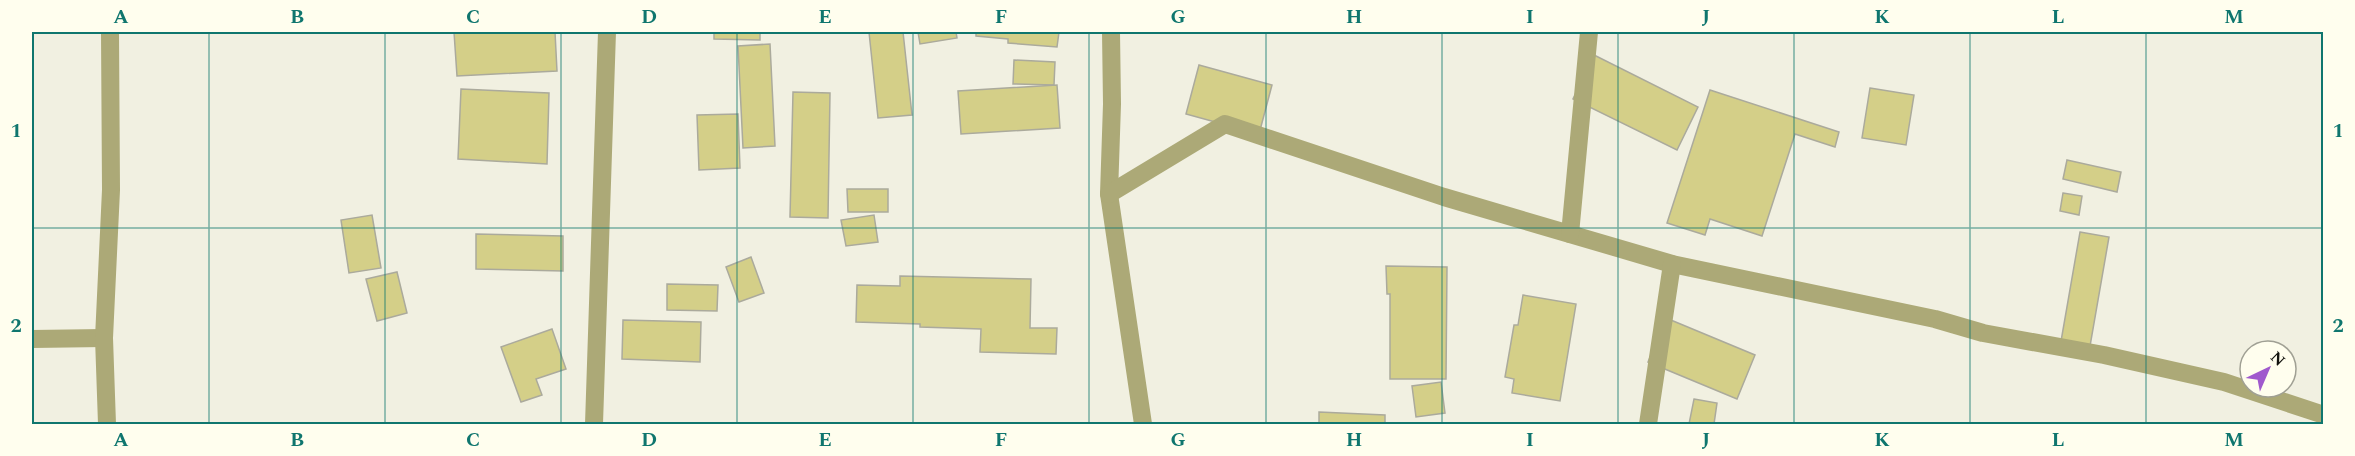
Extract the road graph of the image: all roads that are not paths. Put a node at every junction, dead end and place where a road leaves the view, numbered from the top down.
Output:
1 (110, 32) edge
2 (608, 32) edge
3 (1111, 32) edge
4 (1589, 32) edge
5 (1109, 194) junction
6 (1570, 234) junction
7 (1672, 264) junction
8 (104, 338) junction
9 (32, 339) edge
10 (2324, 415) edge
11 (107, 424) edge
12 (594, 424) edge
13 (1143, 424) edge
14 (1648, 424) edge

1 - 8 street
2 - 12 street
3 - 5 street
4 - 6 street
5 - 6 street
5 - 13 street
6 - 7 street
7 - 10 street
7 - 14 street
8 - 9 street
8 - 11 street

